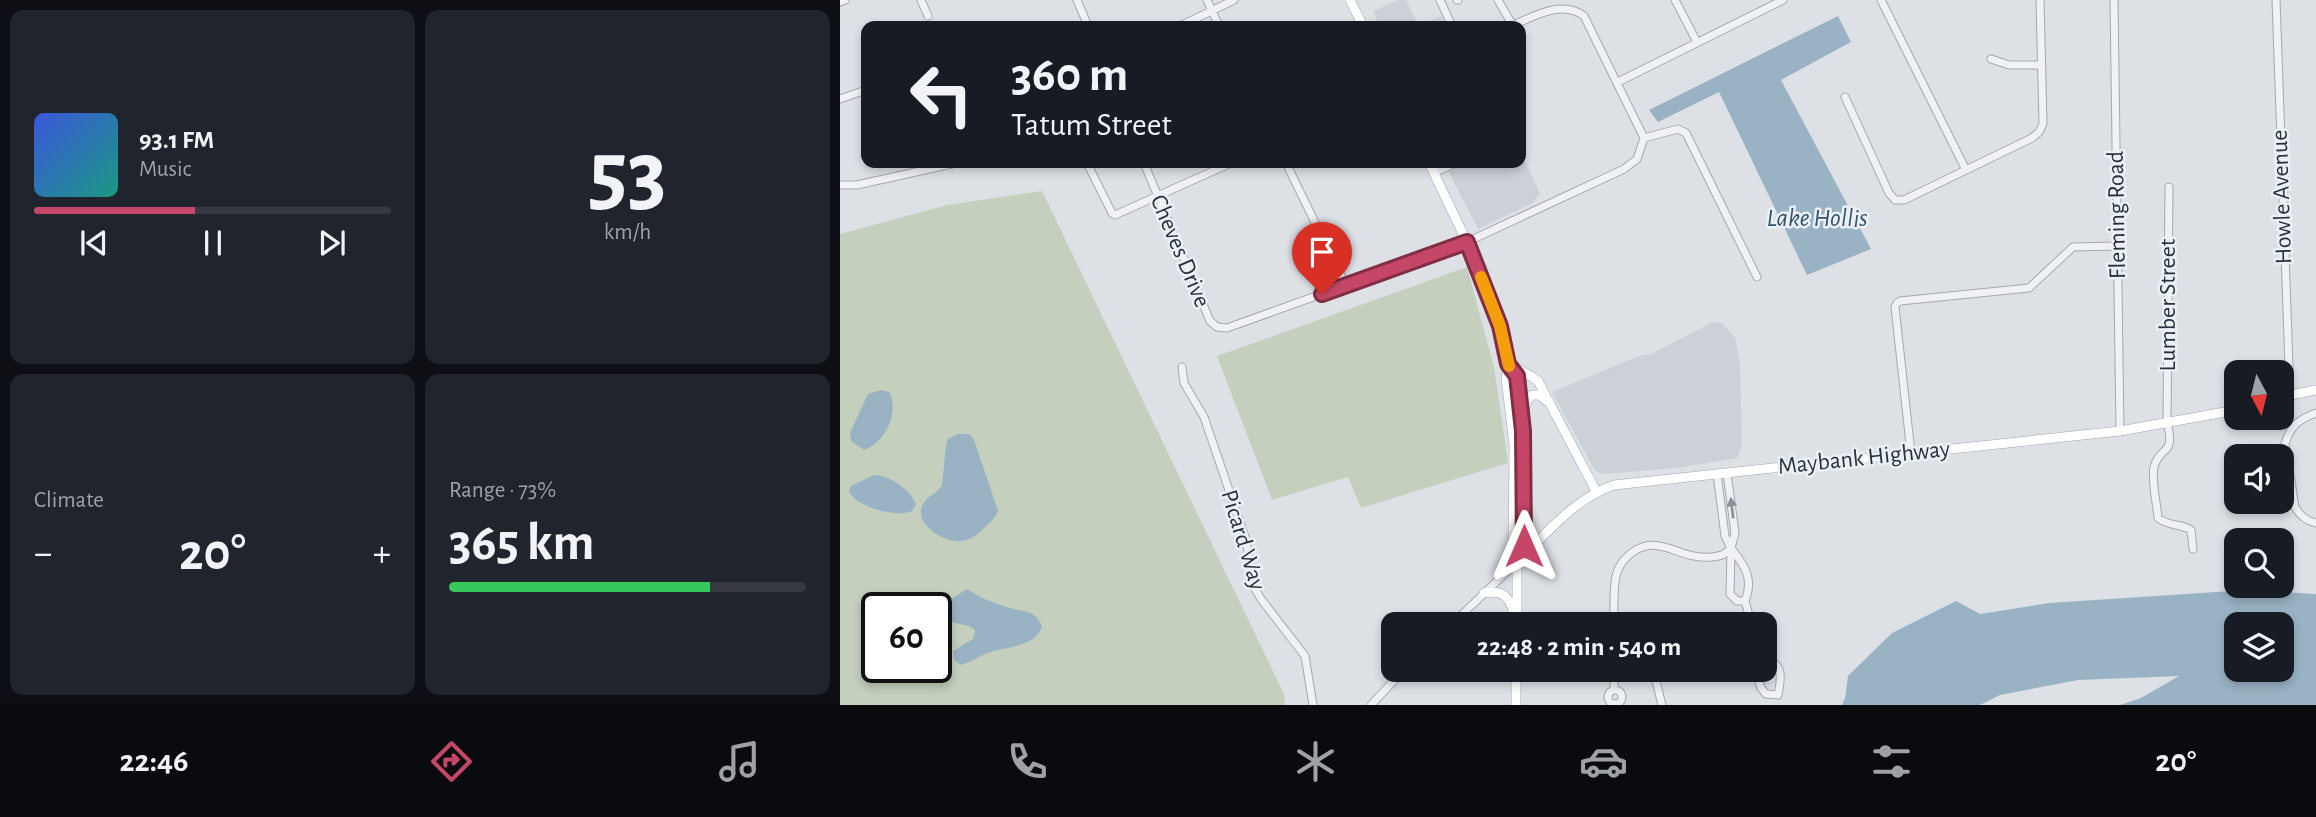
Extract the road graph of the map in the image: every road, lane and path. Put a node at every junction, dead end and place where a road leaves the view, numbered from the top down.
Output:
1 (845, 0) edge
2 (921, 0) edge
3 (1077, 0) edge
4 (1207, 0) edge
5 (1234, 0) edge
6 (1350, 0) edge
7 (1440, 0) edge
8 (1498, 0) edge
9 (1675, 0) edge
10 (1783, 0) edge
11 (1881, 0) edge
12 (2040, 0) edge
13 (2115, 0) edge
14 (2276, 0) edge
15 (840, 2) edge
16 (1212, 11) junction
17 (928, 16) dead end
18 (1086, 21) edge
19 (1191, 21) edge
20 (1217, 21) edge
21 (1360, 21) edge
22 (1450, 21) edge
23 (1509, 21) edge
24 (1522, 21) edge
25 (1697, 42) junction
26 (1992, 60) dead end
27 (2042, 65) junction
28 (1618, 82) junction
29 (861, 92) edge
30 (1844, 97) dead end
31 (840, 99) edge
32 (1644, 138) junction
33 (934, 168) edge
34 (1090, 168) edge
35 (1146, 168) edge
36 (1220, 168) edge
37 (1288, 168) edge
38 (1432, 168) edge
39 (1444, 168) edge
40 (1966, 170) junction
41 (1434, 173) junction
42 (840, 186) edge
43 (2169, 187) dead end
44 (1158, 197) junction
45 (1467, 242) junction
46 (2118, 246) junction
47 (1757, 277) dead end
48 (1346, 286) junction
49 (2285, 360) edge
50 (1508, 364) junction
51 (1182, 368) dead end
52 (2316, 392) edge
53 (2294, 395) edge
54 (1549, 402) junction
55 (2224, 412) edge
56 (2316, 414) edge
57 (2167, 422) junction
58 (1523, 425) junction
59 (2120, 431) junction
60 (1911, 453) junction
61 (1722, 474) junction
62 (1596, 491) junction
63 (2316, 523) edge
64 (1731, 548) junction
65 (2193, 549) dead end
66 (1517, 562) junction
67 (1484, 593) junction
68 (1745, 601) junction
69 (1464, 612) edge
70 (1513, 612) edge
71 (1517, 612) edge
72 (1615, 612) edge
73 (1748, 612) edge
74 (1777, 665) edge
75 (1393, 682) edge
76 (1516, 682) edge
77 (1614, 682) edge
78 (1656, 682) edge
79 (1759, 682) edge
80 (1614, 690) dead end
81 (1778, 695) junction
82 (1313, 705) edge
83 (1371, 705) edge
84 (1516, 705) edge
85 (1662, 705) edge
86 (1777, 705) edge

1 - 15 street
2 - 17 street
3 - 18 street
4 - 16 street
5 - 16 street
6 - 21 main road
7 - 22 street
8 - 23 street
9 - 25 street
10 - 25 street
11 - 40 street
12 - 27 street
13 - 46 street, Fleming Road
14 - 49 street, Howle Avenue
16 - 19 street
16 - 20 street
24 - 28 street
25 - 28 street
26 - 27 street
27 - 40 street
28 - 32 street
29 - 31 street
30 - 40 street
32 - 45 street
32 - 47 street
33 - 42 street
34 - 44 street
35 - 44 street, Cheves Drive
36 - 44 street
37 - 48 street
38 - 41 main road
39 - 41 street
41 - 45 main road
43 - 57 street, Lumber Street
44 - 48 street, Cheves Drive
45 - 48 street
45 - 50 main road
46 - 59 street, Fleming Road
46 - 60 street
50 - 54 main road
50 - 58 main road
50 - 66 main road
51 - 82 street, Picard Way
52 - 53 main road
54 - 58 main road
54 - 62 main road
55 - 57 main road, Maybank Highway
56 - 63 street
57 - 59 main road, Maybank Highway
57 - 65 street, Lumber Street
58 - 66 main road
59 - 60 main road, Maybank Highway
60 - 61 main road, Maybank Highway
61 - 62 main road, Maybank Highway
61 - 64 street
62 - 66 main road, Maybank Highway
64 - 68 street
64 - 68 street
64 - 72 street
66 - 67 street
66 - 71 main road
67 - 69 street
67 - 70 main road
68 - 73 street
74 - 81 street
75 - 83 street
76 - 84 main road
77 - 80 street
78 - 85 street
79 - 81 street
81 - 86 street

